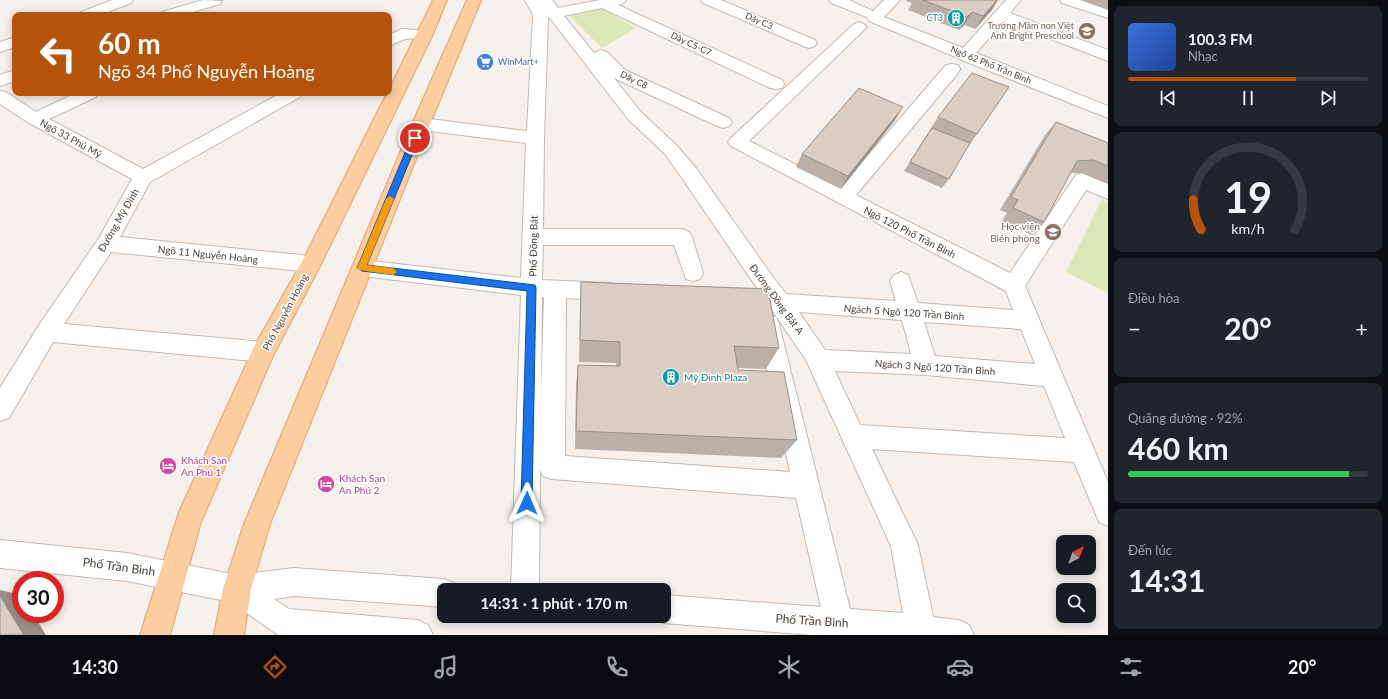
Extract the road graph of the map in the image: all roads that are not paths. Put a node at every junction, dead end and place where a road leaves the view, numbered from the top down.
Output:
1 (126, 0) edge
2 (440, 0) edge
3 (474, 0) edge
4 (708, 0) edge
5 (836, 0) edge
6 (893, 0) edge
7 (1067, 0) edge
8 (1011, 1) edge
9 (612, 2) edge
10 (217, 6) edge
11 (547, 8) edge
12 (94, 12) edge
13 (184, 12) edge
14 (1108, 14) edge
15 (1000, 16) junction
16 (867, 19) junction
17 (425, 34) junction
18 (392, 40) edge
19 (12, 43) edge
20 (809, 43) dead end
21 (0, 47) edge
22 (965, 56) junction
23 (1108, 56) edge
24 (952, 69) dead end
25 (12, 76) edge
26 (0, 81) edge
27 (776, 84) dead end
28 (0, 96) edge
29 (83, 96) edge
30 (289, 96) edge
31 (1108, 112) edge
32 (35, 118) junction
33 (723, 122) dead end
34 (421, 124) junction
35 (535, 138) junction
36 (143, 177) junction
37 (1108, 192) edge
38 (842, 197) junction
39 (533, 237) junction
40 (106, 244) junction
41 (311, 264) junction
42 (362, 268) junction
43 (692, 273) dead end
44 (901, 281) dead end
45 (1014, 285) junction
46 (544, 288) junction
47 (632, 294) edge
48 (756, 302) edge
49 (780, 302) junction
50 (911, 312) junction
51 (1029, 320) junction
52 (47, 332) junction
53 (263, 352) junction
54 (818, 360) junction
55 (926, 365) junction
56 (1052, 376) junction
57 (0, 410) edge
58 (854, 436) junction
59 (1082, 451) junction
60 (807, 486) junction
61 (1108, 513) edge
62 (0, 554) edge
63 (173, 576) junction
64 (525, 583) edge
65 (237, 589) junction
66 (437, 592) edge
67 (671, 610) edge
68 (839, 623) junction
69 (913, 631) edge
70 (155, 635) edge
71 (229, 635) edge
72 (418, 635) edge
73 (959, 635) edge

1 - 12 street
2 - 17 main road, Phố Nguyễn Hoàng
3 - 34 main road
4 - 20 street, Dãy C3
5 - 16 street, Ngõ 62 Phố Trần Bình
6 - 16 street
7 - 14 street
8 - 15 street
9 - 11 street
9 - 27 street, Dãy C5-C7
10 - 13 street
11 - 33 street, Dãy C8
11 - 35 street, Phố Đồng Bát
11 - 49 street, Đường Đồng Bát A
15 - 22 street
15 - 23 street
16 - 22 street, Ngõ 62 Phố Trần Bình
16 - 38 street, Ngõ 120 Phố Trần Bình
17 - 18 street
17 - 41 main road, Phố Nguyễn Hoàng
19 - 21 street
22 - 31 street, Ngõ 62 Phố Trần Bình
24 - 38 street
25 - 26 street
28 - 32 street, Ngõ 33 Phú Mỹ
29 - 32 street
30 - 36 street, Đường Mỹ Đình
32 - 36 street, Ngõ 33 Phú Mỹ
34 - 35 street
34 - 42 main road
35 - 39 street, Phố Đồng Bát
36 - 40 street, Đường Mỹ Đình
37 - 45 street
38 - 45 street, Ngõ 120 Phố Trần Bình
39 - 43 street
39 - 46 street, Phố Đồng Bát
40 - 41 street, Ngõ 11 Nguyễn Hoàng
40 - 52 street, Đường Mỹ Đình
41 - 53 main road, Phố Nguyễn Hoàng
42 - 46 street
42 - 65 main road
44 - 50 street
45 - 51 street
46 - 47 street
46 - 60 street
46 - 64 street, Phố Đồng Bát
48 - 60 street
49 - 50 street, Ngách 5 Ngõ 120 Trần Bình
49 - 54 street, Đường Đồng Bát A
50 - 51 street, Ngách 5 Ngõ 120 Trần Bình
50 - 55 street
51 - 56 street
52 - 53 street
52 - 57 street, Đường Mỹ Đình
53 - 63 main road, Phố Nguyễn Hoàng
54 - 55 street, Ngách 3 Ngõ 120 Trần Bình
54 - 58 street, Đường Đồng Bát A
55 - 56 street, Ngách 3 Ngõ 120 Trần Bình
56 - 59 street
58 - 59 street
58 - 69 street, Đường Đồng Bát A
59 - 61 street
60 - 68 street
62 - 63 street, Phố Trần Bình
63 - 65 street, Phố Trần Bình
63 - 70 main road, Phố Nguyễn Hoàng
65 - 66 street, Phố Trần Bình
65 - 71 main road
65 - 72 street, Phố Trần Bình
67 - 68 street, Phố Trần Bình
68 - 69 street, Phố Trần Bình
69 - 73 street, Phố Trần Bình

